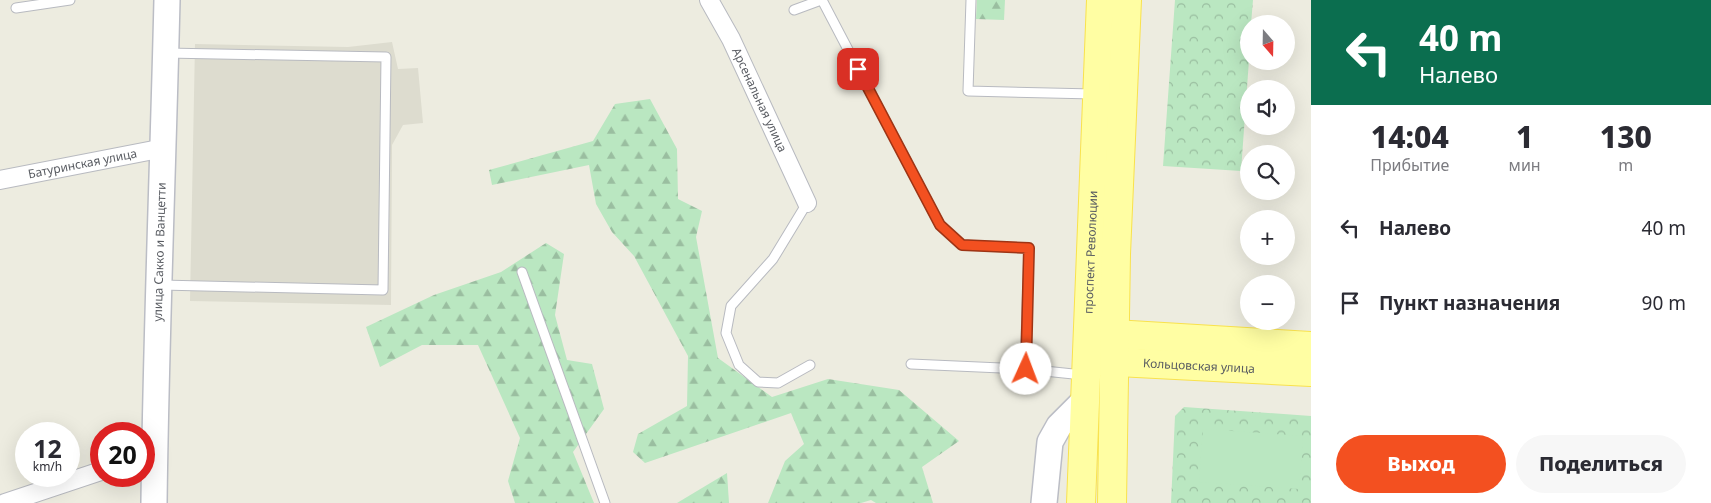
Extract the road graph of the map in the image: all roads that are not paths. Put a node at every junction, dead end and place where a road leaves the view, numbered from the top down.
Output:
1 (70, 0) edge
2 (167, 0) edge
3 (709, 0) edge
4 (822, 0) edge
5 (971, 0) edge
6 (1101, 0) edge
7 (1127, 0) edge
8 (16, 8) dead end
9 (794, 10) dead end
10 (166, 53) junction
11 (1096, 94) junction
12 (164, 148) junction
13 (0, 180) edge
14 (807, 203) joint
15 (522, 272) dead end
16 (158, 284) junction
17 (1088, 332) junction
18 (1116, 333) junction
19 (1311, 339) edge
20 (1311, 346) edge
21 (1115, 362) junction
22 (810, 364) dead end
23 (911, 364) dead end
24 (1026, 369) junction
25 (1311, 372) edge
26 (1086, 379) junction
27 (151, 422) edge
28 (90, 475) edge
29 (152, 487) edge
30 (6, 503) edge
31 (154, 503) edge
32 (605, 503) edge
33 (1044, 503) edge
34 (1081, 503) edge
35 (1112, 503) edge

1 - 8 lane
2 - 10 street, улица Сакко и Ванцетти
3 - 14 street, Арсенальная улица
4 - 9 lane
4 - 24 lane
5 - 11 lane
6 - 11 main road, проспект Революции
7 - 18 main road, проспект Революции
10 - 12 street, улица Сакко и Ванцетти
10 - 16 lane
11 - 17 main road, проспект Революции
12 - 13 street, Батуринская улица
12 - 16 street, улица Сакко и Ванцетти
14 - 22 lane
15 - 32 lane
16 - 27 street, улица Сакко и Ванцетти
17 - 18 main road
17 - 26 main road, проспект Революции
18 - 20 main road
18 - 21 main road, проспект Революции
19 - 20 lane
21 - 25 main road, Кольцовская улица
21 - 26 main road, Кольцовская улица
21 - 35 main road, проспект Революции
23 - 24 lane
24 - 26 lane
26 - 33 street
26 - 34 main road, проспект Революции
28 - 30 street
29 - 31 street, улица Сакко и Ванцетти

